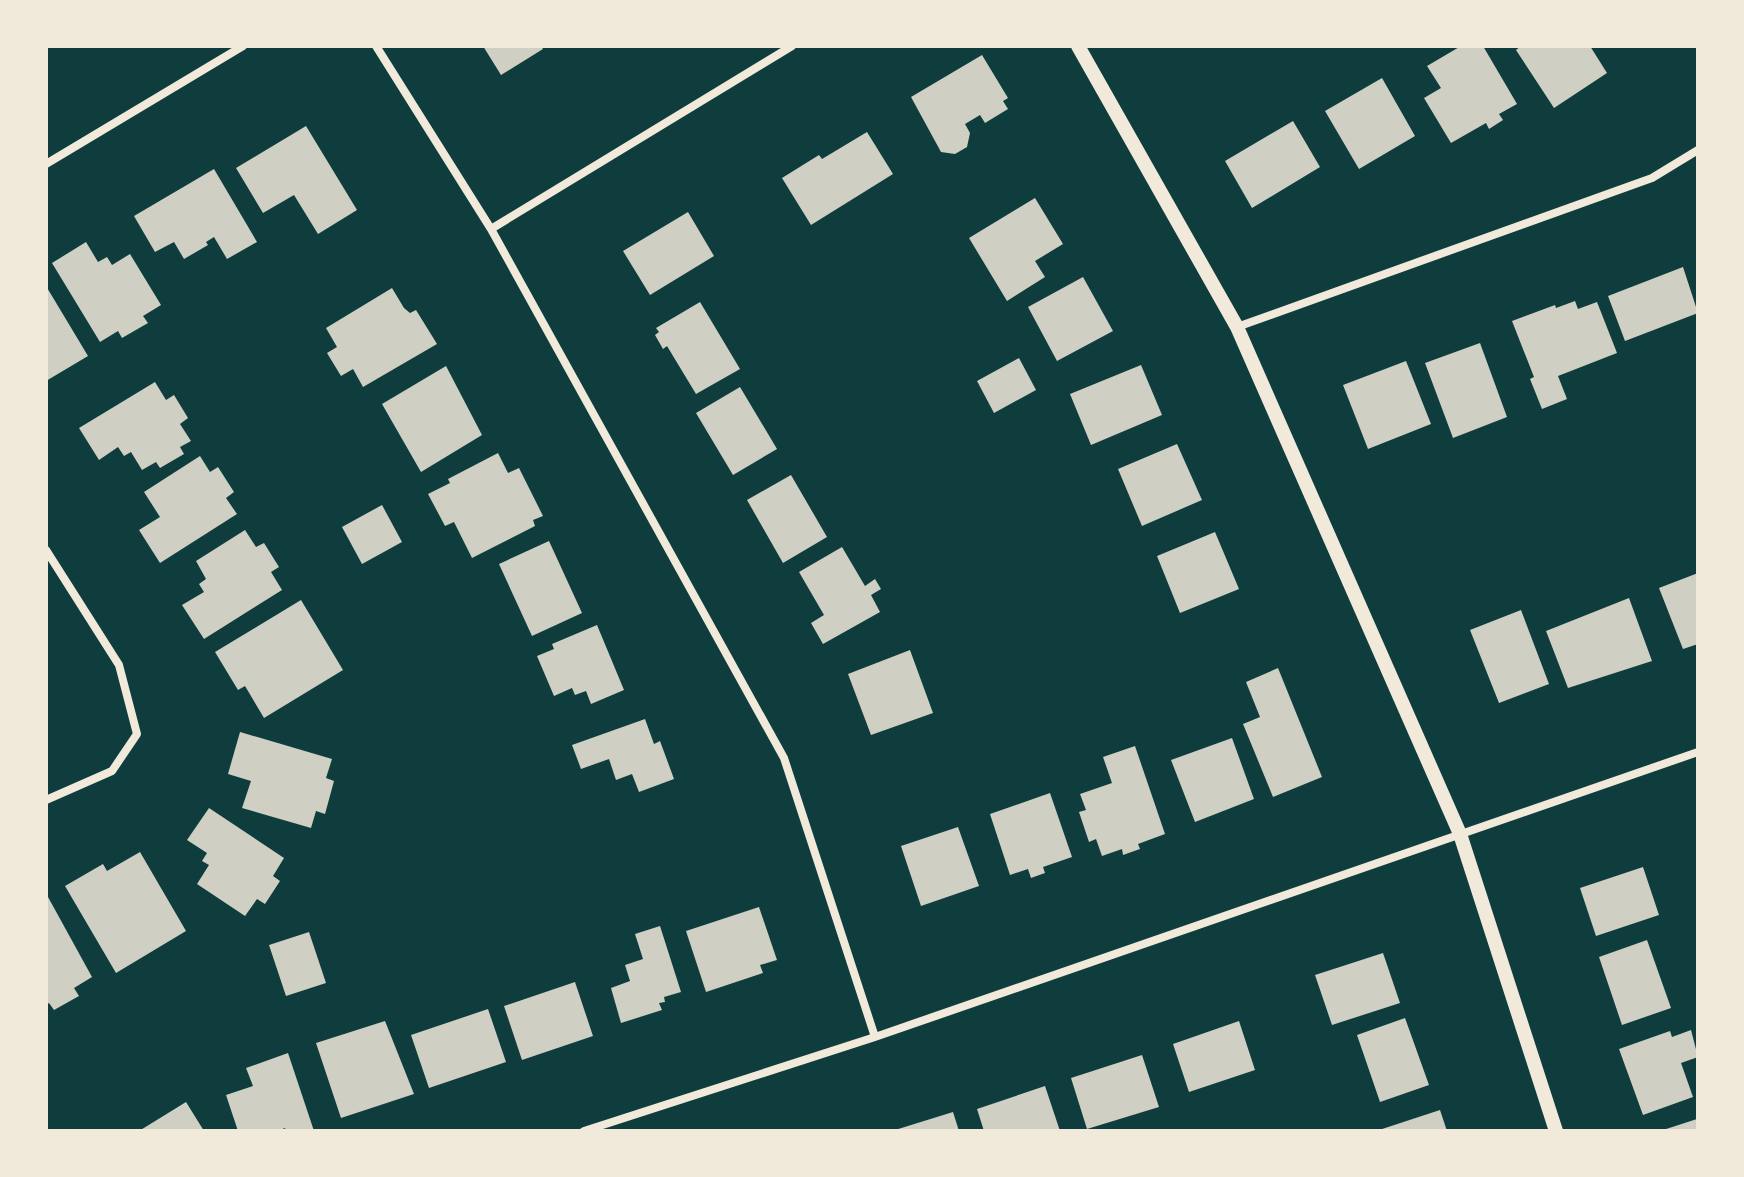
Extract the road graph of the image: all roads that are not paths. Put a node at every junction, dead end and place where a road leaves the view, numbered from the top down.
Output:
1 (243, 46) edge
2 (376, 46) edge
3 (792, 46) edge
4 (1078, 46) edge
5 (1698, 150) edge
6 (46, 164) edge
7 (491, 229) junction
8 (1237, 327) junction
9 (46, 550) edge
10 (1698, 752) edge
11 (46, 800) edge
12 (1460, 834) junction
13 (875, 1037) junction
14 (584, 1131) edge
15 (1556, 1131) edge

1 - 6 street
2 - 7 street
3 - 7 street
4 - 8 street
5 - 8 street
7 - 13 street
8 - 12 street
9 - 11 street
10 - 12 street
12 - 13 street
12 - 15 street
13 - 14 street

